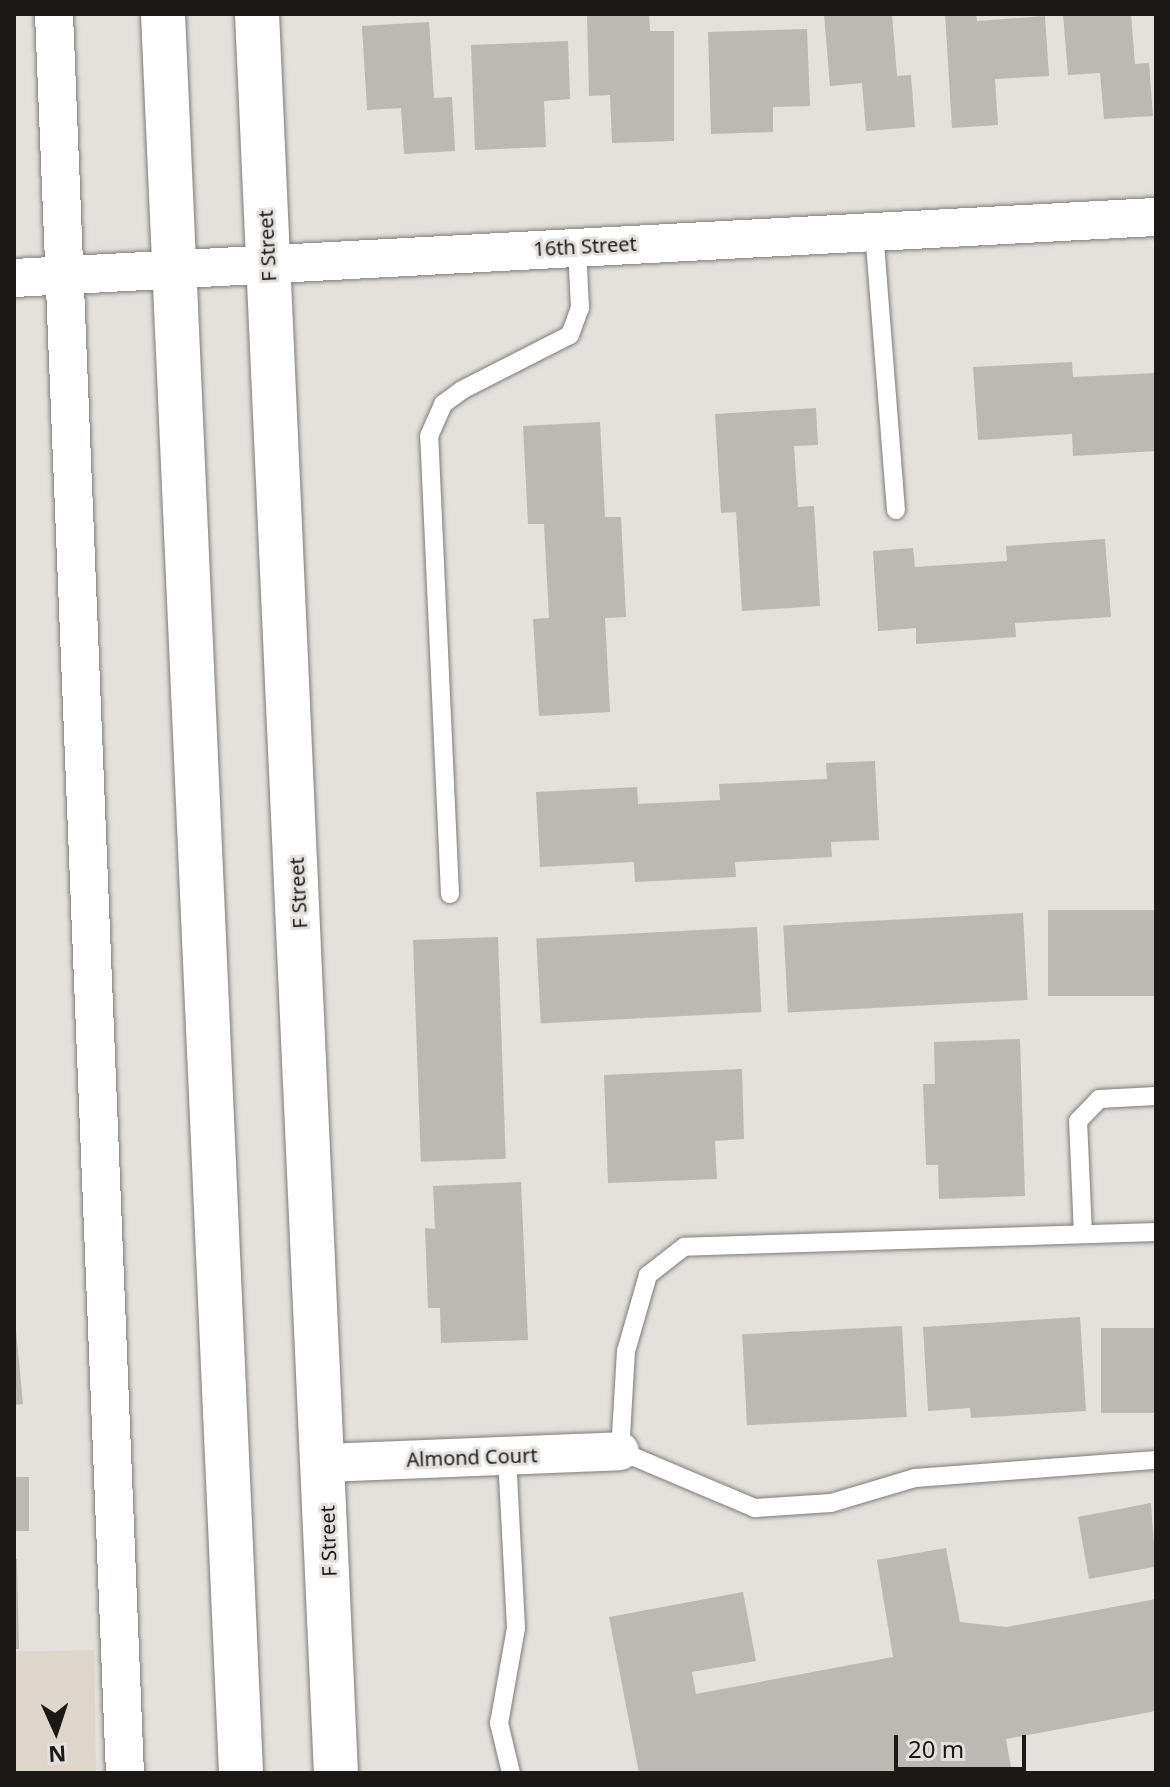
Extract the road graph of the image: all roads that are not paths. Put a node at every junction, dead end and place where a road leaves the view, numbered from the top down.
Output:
1 (54, 14) edge
2 (163, 14) edge
3 (257, 14) edge
4 (1156, 217) edge
5 (874, 231) junction
6 (577, 246) junction
7 (268, 262) junction
8 (174, 269) junction
9 (65, 275) junction
10 (14, 278) edge
11 (896, 510) dead end
12 (450, 894) dead end
13 (1156, 1096) edge
14 (1156, 1232) edge
15 (1083, 1234) junction
16 (620, 1451) junction
17 (507, 1456) junction
18 (1156, 1460) edge
19 (325, 1463) junction
20 (125, 1773) edge
21 (241, 1773) edge
22 (336, 1773) edge
23 (511, 1773) edge

1 - 9 street
2 - 8 main road
3 - 7 main road, F Street
4 - 5 street, 16th Street
5 - 6 street, 16th Street
5 - 11 lane
6 - 7 street, 16th Street
6 - 12 lane
7 - 8 street, 16th Street
7 - 19 main road, F Street
8 - 9 street, 16th Street
8 - 21 main road
9 - 10 street, 16th Street
9 - 20 street
13 - 15 lane
14 - 15 lane
15 - 16 lane
16 - 17 street, Almond Court
16 - 18 lane
17 - 19 street, Almond Court
17 - 23 lane
19 - 22 main road, F Street

